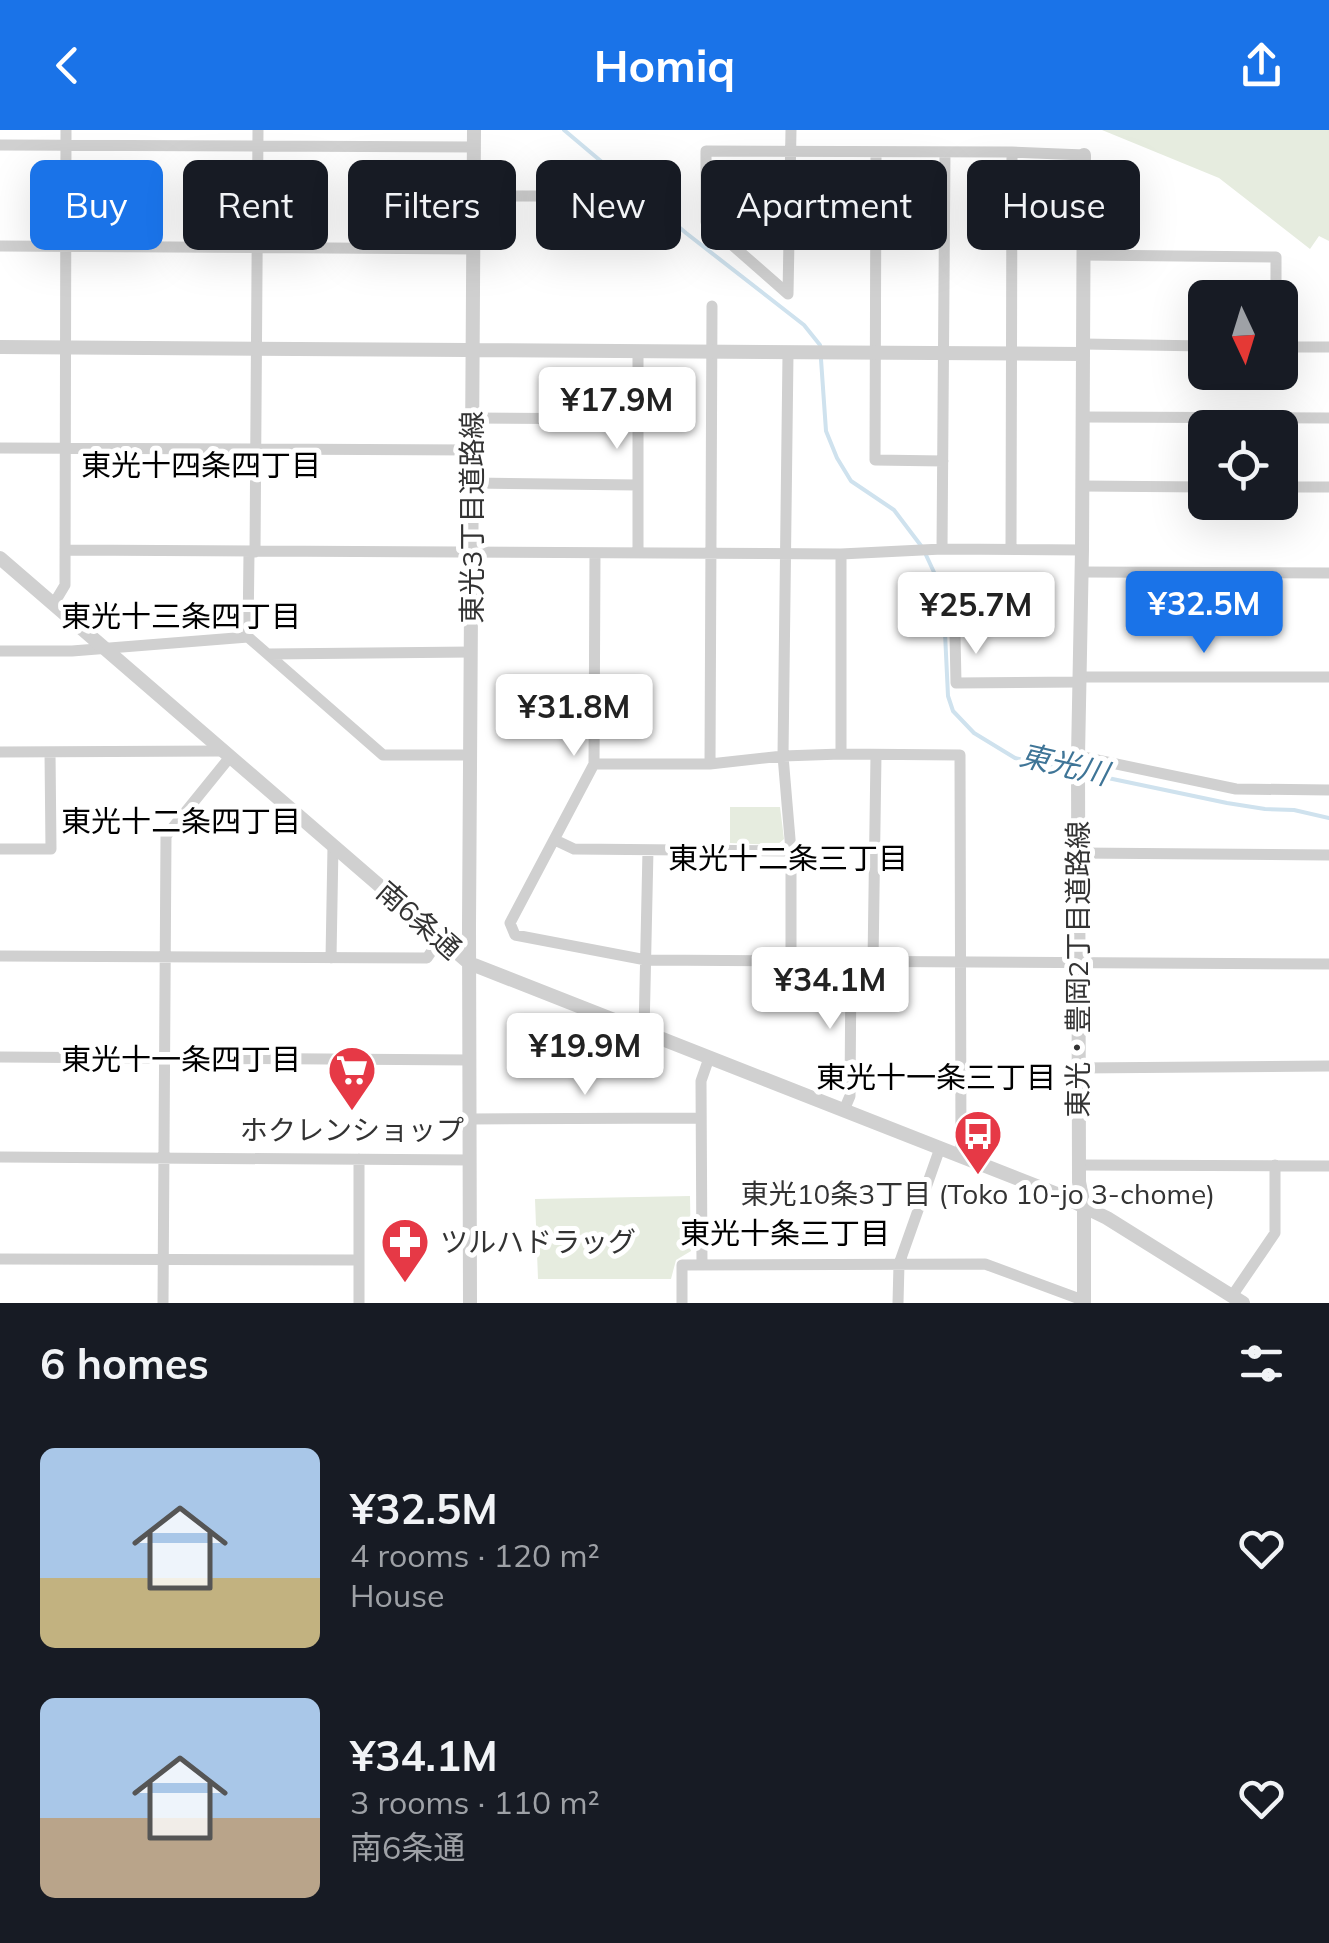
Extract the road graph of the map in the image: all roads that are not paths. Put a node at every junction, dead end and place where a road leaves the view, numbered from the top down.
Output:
1 (66, 130) edge
2 (258, 130) edge
3 (474, 130) edge
4 (791, 130) edge
5 (0, 145) edge
6 (66, 146) junction
7 (258, 147) junction
8 (474, 147) junction
9 (791, 150) junction
10 (876, 152) junction
11 (945, 152) junction
12 (1012, 152) junction
13 (1084, 155) joint
14 (66, 160) edge
15 (258, 160) edge
16 (474, 160) edge
17 (0, 246) edge
18 (30, 246) edge
19 (66, 250) edge
20 (257, 250) edge
21 (474, 250) edge
22 (1084, 255) junction
23 (1276, 280) edge
24 (712, 306) dead end
25 (1188, 346) edge
26 (0, 347) edge
27 (1298, 347) edge
28 (1329, 347) edge
29 (65, 348) junction
30 (258, 348) junction
31 (1083, 349) junction
32 (472, 350) junction
33 (638, 351) junction
34 (712, 352) junction
35 (875, 353) junction
36 (944, 353) junction
37 (794, 354) junction
38 (1012, 354) junction
39 (1084, 417) junction
40 (472, 418) junction
41 (1329, 418) edge
42 (637, 419) junction
43 (0, 448) edge
44 (66, 448) junction
45 (256, 450) junction
46 (473, 450) junction
47 (943, 461) junction
48 (473, 483) junction
49 (637, 484) junction
50 (1083, 486) junction
51 (1188, 487) edge
52 (1298, 487) edge
53 (1329, 487) edge
54 (937, 549) junction
55 (66, 550) junction
56 (1011, 550) junction
57 (1082, 550) junction
58 (252, 552) junction
59 (471, 553) junction
60 (595, 553) junction
61 (638, 553) junction
62 (711, 554) junction
63 (785, 554) junction
64 (841, 554) junction
65 (0, 558) edge
66 (1082, 572) junction
67 (1329, 573) edge
68 (905, 588) dead end
69 (54, 604) junction
70 (248, 637) junction
71 (103, 648) junction
72 (0, 651) edge
73 (471, 652) junction
74 (269, 654) junction
75 (1329, 677) edge
76 (1078, 679) junction
77 (0, 752) edge
78 (50, 752) junction
79 (226, 754) junction
80 (840, 754) junction
81 (876, 755) junction
82 (471, 756) junction
83 (783, 756) junction
84 (594, 764) junction
85 (710, 764) junction
86 (1078, 767) junction
87 (1329, 790) edge
88 (555, 840) junction
89 (333, 846) junction
90 (0, 849) edge
91 (648, 850) junction
92 (791, 851) junction
93 (1078, 853) junction
94 (1329, 855) edge
95 (440, 939) junction
96 (0, 956) edge
97 (164, 957) junction
98 (331, 958) junction
99 (646, 960) junction
100 (791, 961) junction
101 (960, 961) junction
102 (850, 962) junction
103 (873, 962) junction
104 (1077, 962) junction
105 (469, 963) junction
106 (1329, 964) edge
107 (644, 1032) junction
108 (0, 1057) edge
109 (164, 1058) junction
110 (709, 1058) junction
111 (470, 1060) junction
112 (1329, 1066) edge
113 (1078, 1068) junction
114 (844, 1110) junction
115 (701, 1118) junction
116 (470, 1119) junction
117 (940, 1148) junction
118 (961, 1156) junction
119 (0, 1157) edge
120 (163, 1158) junction
121 (358, 1158) junction
122 (470, 1160) junction
123 (1080, 1164) junction
124 (1276, 1165) junction
125 (1329, 1166) edge
126 (1084, 1206) junction
127 (0, 1258) edge
128 (163, 1259) junction
129 (359, 1260) junction
130 (899, 1264) junction
131 (702, 1265) junction
132 (1237, 1299) edge
133 (1084, 1302) edge
134 (163, 1303) edge
135 (359, 1303) edge
136 (470, 1303) edge
137 (682, 1303) edge
138 (898, 1303) edge

1 - 6 street
2 - 7 street
3 - 8 street, 東光3丁目道路線
4 - 9 street
5 - 6 street
6 - 7 street
6 - 14 street
7 - 8 street
7 - 15 street
8 - 16 street, 東光3丁目道路線
9 - 9 street
9 - 10 street
10 - 11 street
10 - 35 street
11 - 12 street
11 - 36 street
12 - 13 street
12 - 38 street
13 - 22 street, 東光・豊岡2丁目道路線
17 - 18 street
19 - 29 street
20 - 30 street
21 - 32 street, 東光3丁目道路線
22 - 23 street
22 - 31 street, 東光・豊岡2丁目道路線
24 - 34 street
25 - 31 street
26 - 29 street
27 - 28 street
29 - 30 street
29 - 44 street
30 - 32 street
30 - 45 street
31 - 38 street
31 - 39 street, 東光・豊岡2丁目道路線
32 - 33 street
32 - 40 street, 東光3丁目道路線
33 - 34 street
33 - 42 street
34 - 37 street
34 - 62 street
35 - 36 street
35 - 37 street
35 - 47 street
36 - 38 street
36 - 47 street
37 - 63 street
38 - 56 street
39 - 41 street
39 - 50 street, 東光・豊岡2丁目道路線
40 - 42 street
40 - 46 street, 東光3丁目道路線
42 - 49 street
43 - 44 street
44 - 45 street
44 - 55 street
45 - 46 street
45 - 58 street
46 - 48 street, 東光3丁目道路線
47 - 54 street
48 - 49 street
48 - 59 street, 東光3丁目道路線
49 - 61 street
50 - 51 street
50 - 57 street, 東光・豊岡2丁目道路線
52 - 53 street
54 - 56 street
54 - 64 street
55 - 58 street
55 - 69 street
56 - 57 street
57 - 66 street, 東光・豊岡2丁目道路線
58 - 59 street
58 - 70 street
59 - 60 street
59 - 73 street, 東光3丁目道路線
60 - 61 street
60 - 84 street
61 - 62 street
62 - 63 street
62 - 85 street
63 - 64 street
63 - 83 street
64 - 80 street
65 - 69 street, 南6条通
66 - 67 street
66 - 76 street, 東光・豊岡2丁目道路線
68 - 76 street
69 - 71 street, 南6条通
70 - 71 street
70 - 74 street
71 - 72 street
71 - 79 street, 南6条通
73 - 74 street
73 - 82 street, 東光3丁目道路線
74 - 82 street
75 - 76 street
76 - 86 street, 東光・豊岡2丁目道路線
77 - 78 street
78 - 79 street
78 - 90 street
79 - 89 street, 南6条通
79 - 97 street
80 - 81 street
80 - 83 street
81 - 101 street
81 - 103 street
82 - 105 street, 東光3丁目道路線
83 - 85 street
83 - 92 street
84 - 85 street
84 - 88 street
86 - 87 street
86 - 93 street, 東光・豊岡2丁目道路線
88 - 91 street
88 - 99 street
89 - 95 street, 南6条通
89 - 98 street
91 - 92 street
91 - 99 street
92 - 100 street
93 - 94 street
93 - 104 street, 東光・豊岡2丁目道路線
95 - 98 street
95 - 105 street, 南6条通
96 - 97 street
97 - 98 street
97 - 109 street
99 - 100 street
99 - 107 street
100 - 102 street
101 - 103 street
101 - 104 street
101 - 118 street
102 - 103 street
102 - 114 street
104 - 106 street
104 - 113 street, 東光・豊岡2丁目道路線
105 - 107 street, 南6条通
105 - 111 street, 東光3丁目道路線
107 - 110 street, 南6条通
108 - 109 street
109 - 111 street
109 - 120 street
110 - 114 street, 南6条通
110 - 115 street
111 - 116 street, 東光3丁目道路線
112 - 113 street
113 - 123 street, 東光・豊岡2丁目道路線
114 - 117 street, 南6条通
115 - 116 street
115 - 131 street
116 - 122 street, 東光3丁目道路線
117 - 118 street, 南6条通
117 - 130 street
118 - 126 street, 南6条通
119 - 120 street
120 - 121 street
120 - 128 street
121 - 122 street
121 - 129 street
122 - 136 street, 東光3丁目道路線
123 - 124 street
123 - 126 street, 東光・豊岡2丁目道路線
124 - 125 street
124 - 132 street
126 - 132 street, 南6条通
126 - 133 street, 東光・豊岡2丁目道路線
127 - 128 street
128 - 129 street
128 - 134 street
129 - 135 street
130 - 131 street
130 - 133 street
130 - 138 street
131 - 137 street

